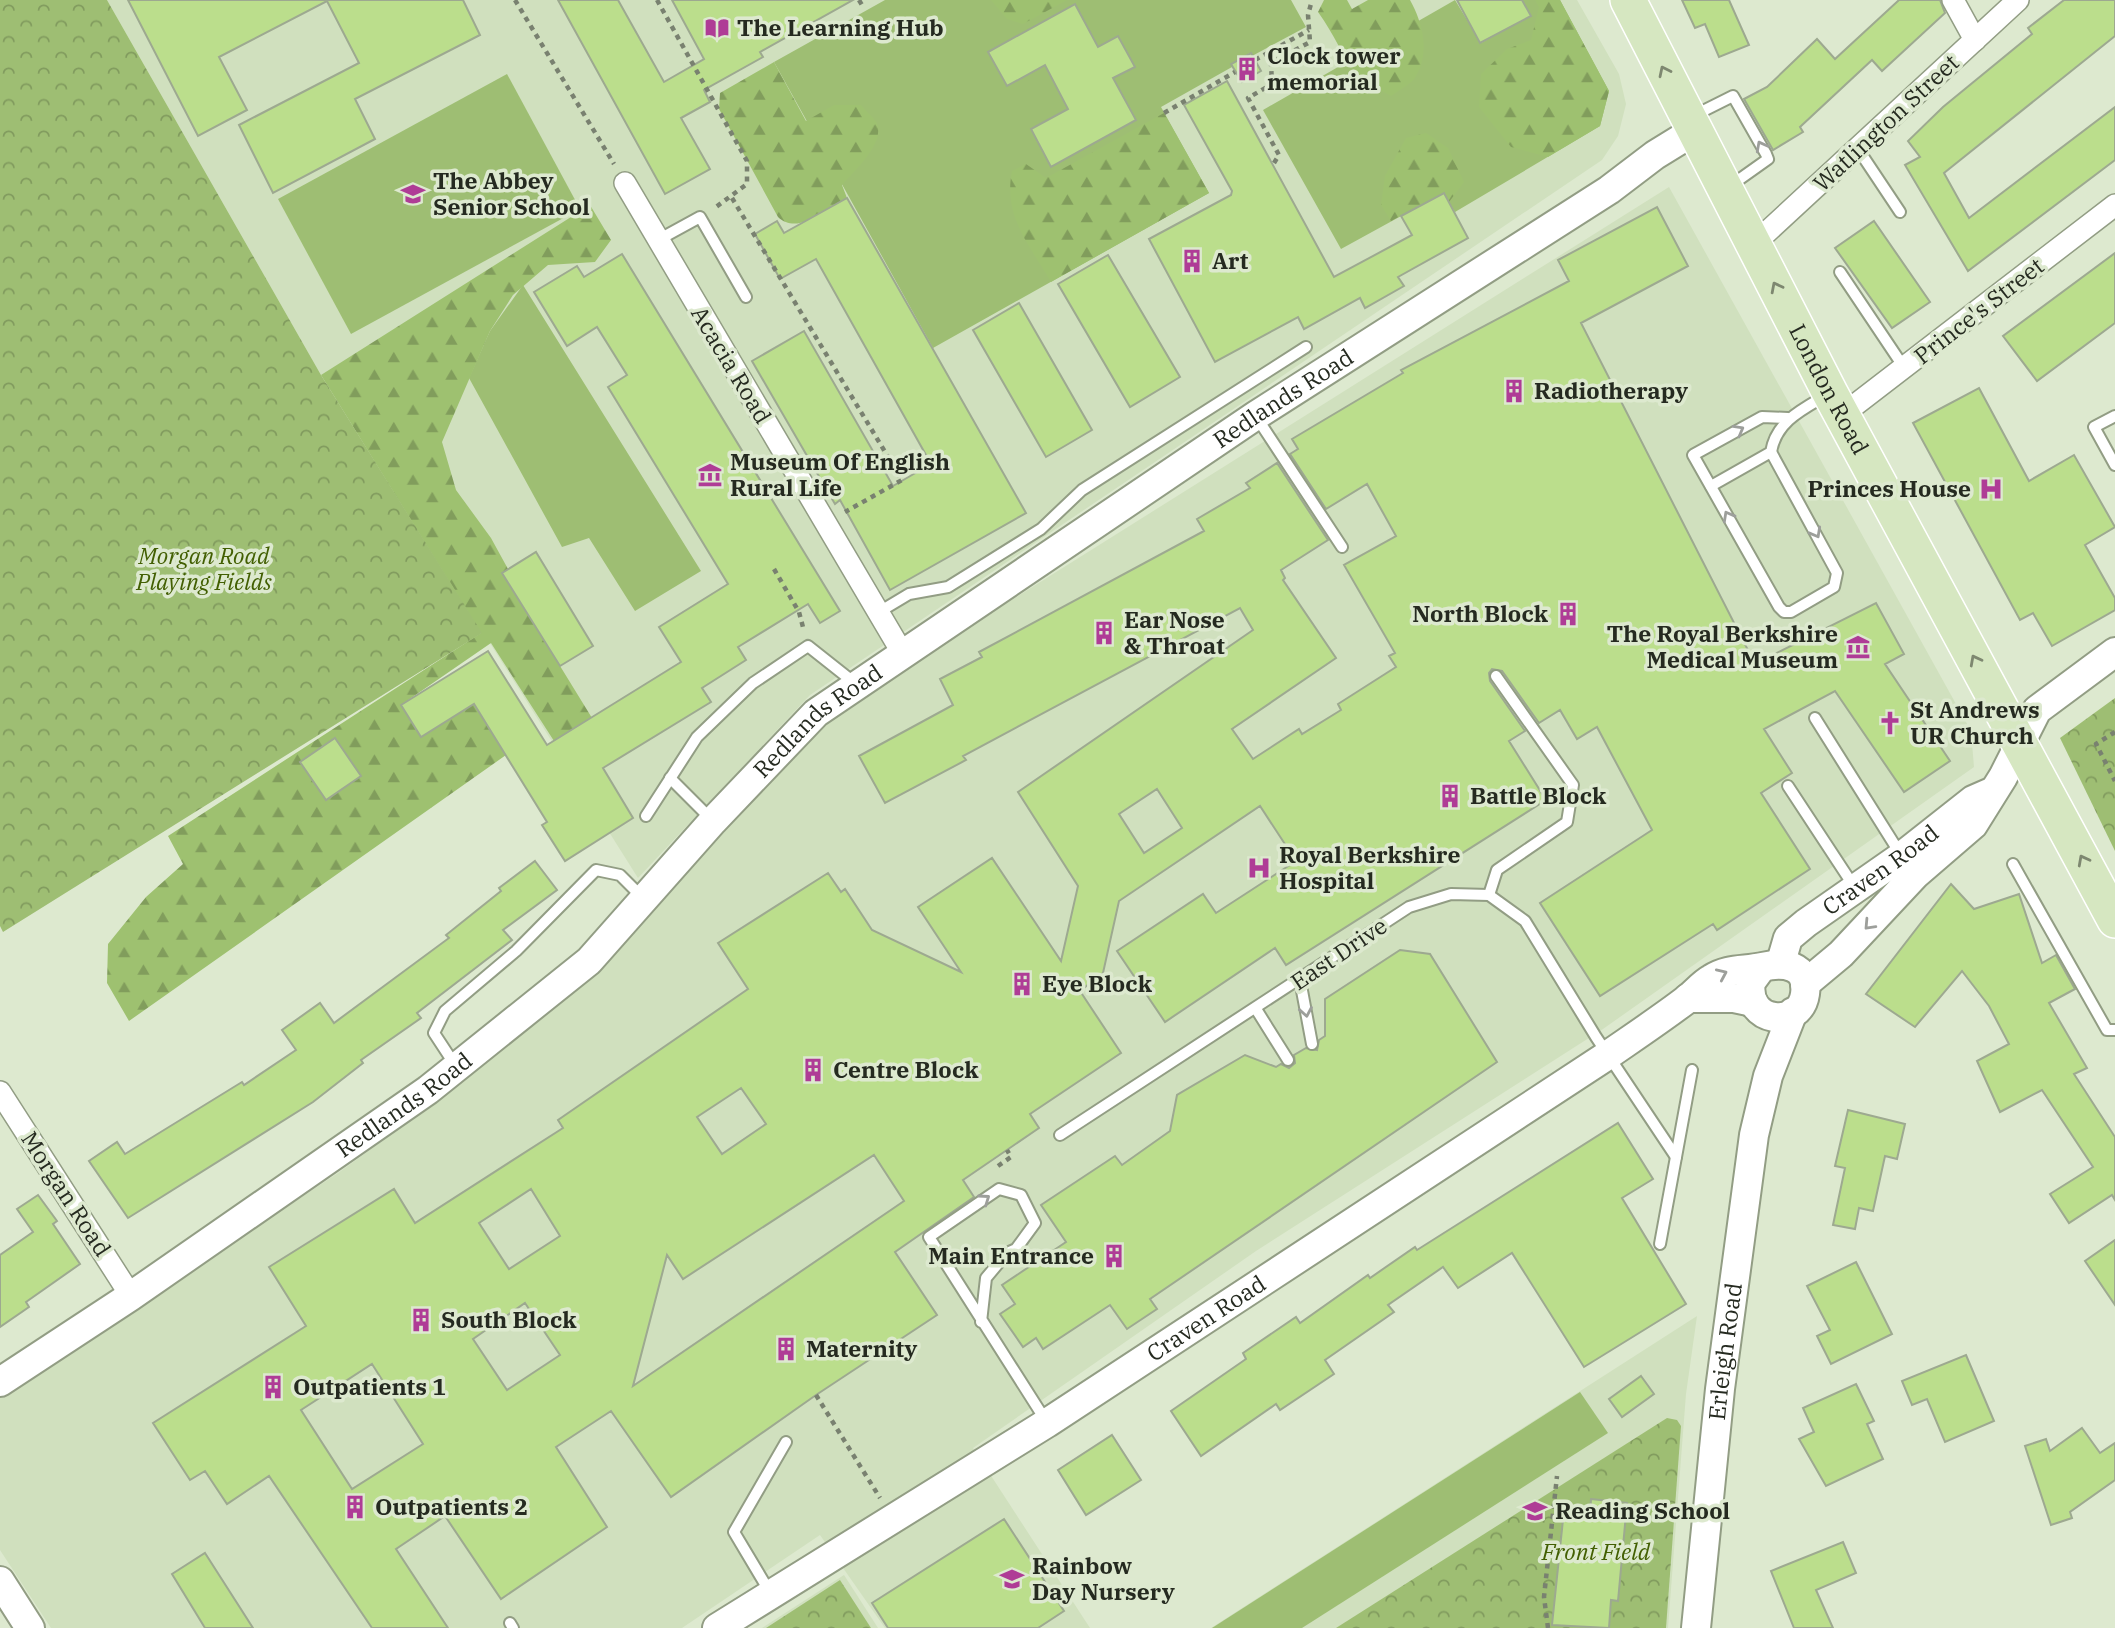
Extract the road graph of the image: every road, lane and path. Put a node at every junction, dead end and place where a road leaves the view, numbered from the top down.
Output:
1 (515, 0) edge
2 (657, 0) edge
3 (1312, 0) edge
4 (1628, 0) edge
5 (1953, 0) edge
6 (2018, 0) edge
7 (1309, 30) junction
8 (1975, 40) junction
9 (1255, 60) dead end
10 (1235, 72) dead end
11 (1164, 113) dead end
12 (1691, 125) junction
13 (1858, 149) junction
14 (1274, 163) dead end
15 (625, 183) joint
16 (1725, 190) junction
17 (732, 198) junction
18 (2115, 205) edge
19 (1900, 212) dead end
20 (700, 217) junction
21 (657, 240) junction
22 (1754, 244) junction
23 (1840, 272) dead end
24 (746, 298) dead end
25 (1306, 347) dead end
26 (1905, 369) junction
27 (1836, 404) junction
28 (1255, 416) junction
29 (2115, 416) edge
30 (1788, 418) junction
31 (1771, 452) junction
32 (2115, 465) edge
33 (1711, 486) junction
34 (826, 523) junction
35 (1342, 547) dead end
36 (774, 569) dead end
37 (879, 612) junction
38 (808, 646) junction
39 (2115, 652) edge
40 (903, 654) junction
41 (1496, 676) dead end
42 (856, 684) junction
43 (1815, 718) dead end
44 (2115, 732) edge
45 (2020, 742) junction
46 (670, 778) junction
47 (2115, 781) edge
48 (1788, 786) dead end
49 (646, 816) dead end
50 (713, 821) junction
51 (2013, 864) dead end
52 (1909, 865) junction
53 (1855, 888) junction
54 (1489, 895) junction
55 (644, 899) junction
56 (2115, 920) edge
57 (1771, 964) junction
58 (1300, 980) junction
59 (1805, 984) junction
60 (1688, 998) junction
61 (1759, 1008) junction
62 (1256, 1009) junction
63 (1793, 1012) junction
64 (2115, 1030) edge
65 (1312, 1044) dead end
66 (1608, 1055) junction
67 (1288, 1060) dead end
68 (457, 1067) junction
69 (1692, 1070) dead end
70 (1768, 1076) junction
71 (0, 1092) edge
72 (1060, 1135) dead end
73 (1007, 1150) dead end
74 (1676, 1157) junction
75 (998, 1166) dead end
76 (1660, 1244) dead end
77 (131, 1296) junction
78 (981, 1322) junction
79 (0, 1382) edge
80 (816, 1395) dead end
81 (1047, 1423) junction
82 (786, 1442) dead end
83 (1558, 1476) dead end
84 (882, 1502) dead end
85 (0, 1581) edge
86 (771, 1594) junction
87 (30, 1628) edge
88 (717, 1628) edge
89 (1548, 1628) edge
90 (1696, 1628) edge

1 - 15 path
2 - 17 path
3 - 7 path
12 -> 4 main road, London Road
5 - 8 street
6 - 8 street, Watlington Street
7 - 9 path
7 - 14 path
8 - 13 street, Watlington Street
10 - 11 path
12 - 16 main road, London Road
16 -> 12 lane
12 - 28 street, Redlands Road
13 - 19 lane
13 - 22 street, Watlington Street
15 - 21 street, Acacia Road
16 - 22 main road, London Road
17 - 20 path
17 - 34 path
18 - 26 street, Prince's Street
20 - 21 lane
20 - 24 lane
21 - 34 street, Acacia Road
27 -> 22 main road, London Road
23 - 26 lane
25 - 37 lane
26 - 27 street, Prince's Street
27 - 30 lane
45 -> 27 main road, London Road
28 - 35 lane
28 - 40 street, Redlands Road
29 - 32 lane
30 - 31 lane
33 -> 30 lane
31 - 33 lane
31 -> 33 lane
34 - 37 street, Acacia Road
36 - 38 path
37 - 40 street, Acacia Road
38 - 42 lane
38 - 46 lane
39 - 45 street, Craven Road
40 - 42 street, Redlands Road
41 - 54 lane
42 - 50 street, Redlands Road
43 - 52 lane
44 - 47 path
45 - 52 street, Craven Road
56 -> 45 main road, London Road
46 - 49 lane
46 - 50 lane
48 - 53 lane
50 - 55 street, Redlands Road
51 - 64 lane
52 - 53 street, Craven Road
52 -> 59 street, Craven Road
53 - 57 street, Craven Road
54 - 58 lane, East Drive
54 - 66 lane
55 - 68 street, Redlands Road
55 - 68 lane
57 - 59 street
60 -> 57 street, Craven Road
57 - 61 street, Craven Road
58 - 62 lane, East Drive
58 -> 65 lane
59 - 63 street, Craven Road
60 - 61 street
60 - 66 street, Craven Road
61 - 63 street
61 - 70 street, Erleigh Road
62 - 67 lane
62 - 72 lane, East Drive
63 - 70 street, Erleigh Road
66 - 74 lane
66 - 81 street, Craven Road
68 - 77 street, Redlands Road
69 - 74 lane
70 - 90 street, Erleigh Road
71 - 77 street, Morgan Road
73 - 75 path
74 - 76 lane
77 - 79 street, Redlands Road
78 -> 78 lane
78 - 81 lane
80 - 84 path
81 - 86 street, Craven Road
82 - 86 lane
83 - 89 path
85 - 87 street
86 - 88 street, Craven Road

